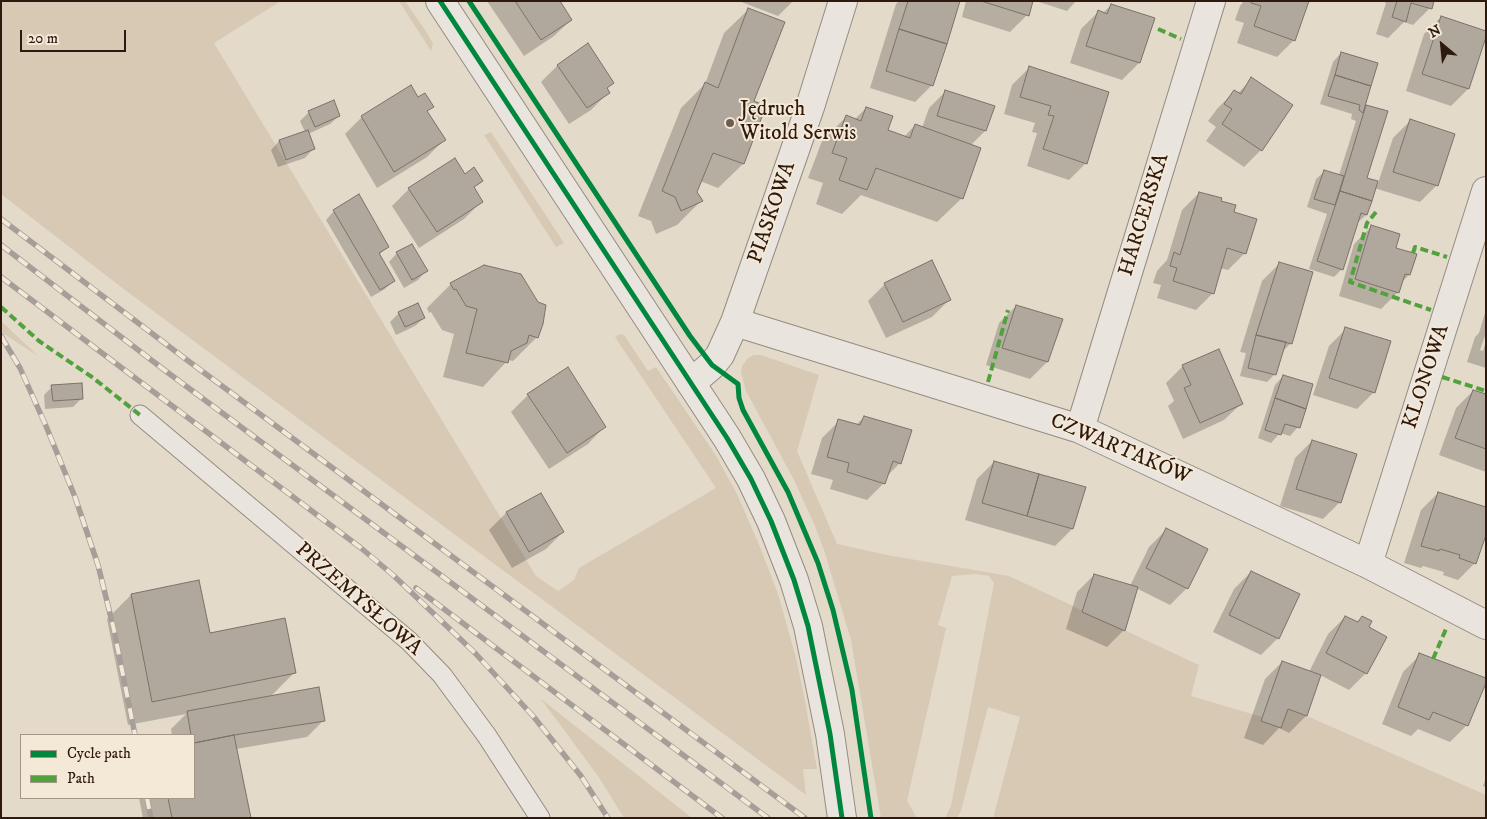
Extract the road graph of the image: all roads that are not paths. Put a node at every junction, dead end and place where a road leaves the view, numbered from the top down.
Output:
1 (440, 1) edge
2 (843, 1) edge
3 (1210, 1) edge
4 (1486, 191) edge
5 (735, 322) junction
6 (691, 383) junction
7 (140, 415) dead end
8 (1080, 429) junction
9 (1368, 564) junction
10 (1486, 625) edge
11 (540, 818) edge
12 (842, 818) edge

1 - 6 street
2 - 5 street, PIASKOWA
3 - 8 street, HARCERSKA
4 - 9 street, KLONOWA
5 - 6 street, PIASKOWA
5 - 8 street, CZWARTAKÓW
6 - 12 street
7 - 11 lane, PRZEMYSŁOWA
8 - 9 street, CZWARTAKÓW
9 - 10 street, CZWARTAKÓW

